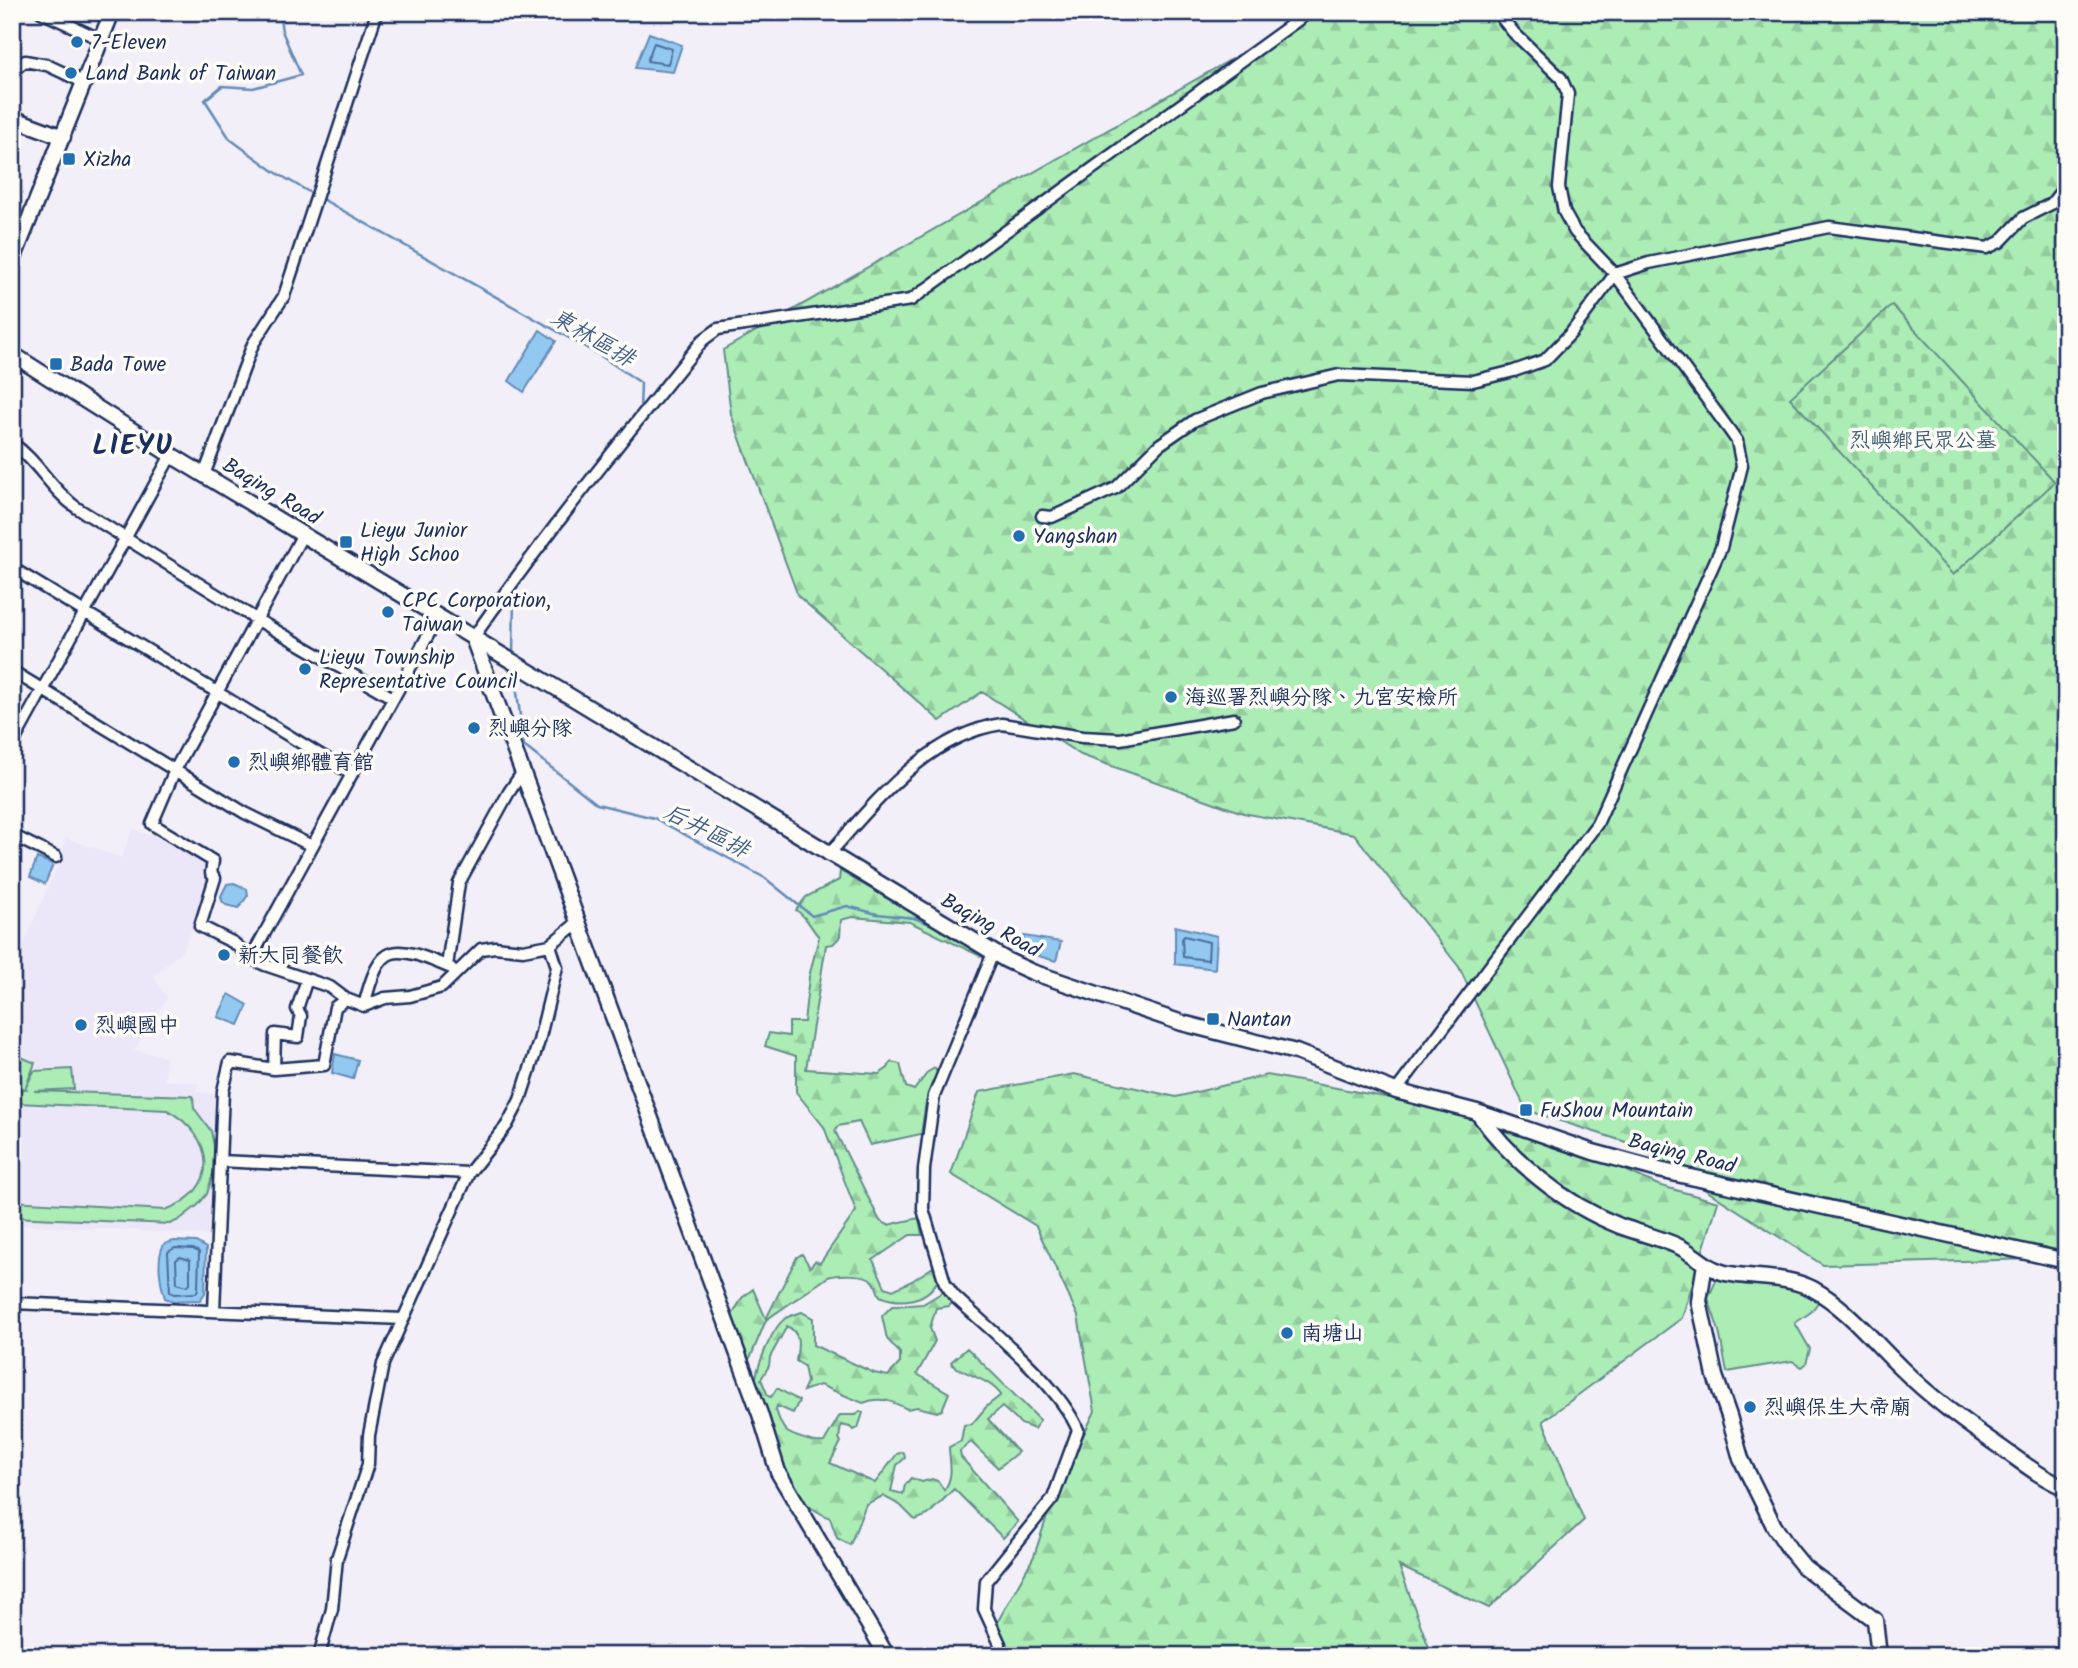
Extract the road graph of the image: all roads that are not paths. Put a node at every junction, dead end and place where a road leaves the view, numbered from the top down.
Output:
1 (41, 12) edge
2 (112, 12) edge
3 (377, 12) edge
4 (1309, 12) edge
5 (1497, 12) edge
6 (102, 40) junction
7 (12, 71) edge
8 (85, 83) junction
9 (12, 118) edge
10 (63, 137) junction
11 (2066, 185) edge
12 (12, 262) edge
13 (1615, 274) junction
14 (12, 354) edge
15 (12, 443) edge
16 (171, 455) junction
17 (204, 475) junction
18 (1042, 516) dead end
19 (303, 534) junction
20 (125, 539) junction
21 (12, 568) edge
22 (85, 612) junction
23 (438, 617) junction
24 (256, 619) junction
25 (473, 639) junction
26 (12, 671) edge
27 (43, 689) junction
28 (216, 694) junction
29 (393, 698) junction
30 (1234, 719) dead end
31 (12, 745) edge
32 (175, 770) junction
33 (522, 773) junction
34 (352, 774) junction
35 (12, 835) edge
36 (312, 846) junction
37 (828, 855) junction
38 (56, 857) dead end
39 (577, 923) junction
40 (550, 946) junction
41 (993, 953) junction
42 (251, 958) junction
43 (447, 966) junction
44 (458, 971) junction
45 (307, 979) junction
46 (346, 999) junction
47 (364, 1006) junction
48 (274, 1069) junction
49 (1396, 1091) junction
50 (1477, 1112) junction
51 (220, 1161) junction
52 (469, 1173) junction
53 (2066, 1261) edge
54 (1705, 1264) junction
55 (12, 1303) edge
56 (214, 1311) junction
57 (402, 1319) junction
58 (2066, 1488) edge
59 (320, 1656) edge
60 (887, 1656) edge
61 (999, 1656) edge
62 (1880, 1656) edge

1 - 6 street
2 - 6 main road
3 - 17 street
4 - 25 street
5 - 13 street
6 - 8 main road
7 - 8 street
8 - 10 main road
9 - 10 main road
10 - 12 main road
11 - 13 street
13 - 18 street
13 - 49 street
14 - 16 main road, Baqing Road
15 - 20 street
16 - 17 main road, Baqing Road
16 - 20 street
17 - 19 main road, Baqing Road
19 - 23 main road, Baqing Road
19 - 24 street
20 - 22 street
20 - 24 street
21 - 22 street
22 - 27 street
22 - 28 street
23 - 25 main road, Baqing Road
23 - 29 street
24 - 28 street
24 - 29 street
25 - 33 main road
25 - 37 main road, Baqing Road
26 - 27 street
27 - 31 street
27 - 32 street
28 - 32 street
28 - 34 street
29 - 34 street
30 - 37 street
32 - 36 street
32 - 42 street
33 - 39 main road
33 - 43 street
34 - 36 street
35 - 38 street
36 - 42 street
37 - 41 main road, Baqing Road
39 - 40 street
39 - 60 main road
40 - 44 street
40 - 52 street
41 - 49 main road, Baqing Road
41 - 61 street
42 - 45 street
43 - 44 street
43 - 47 street
44 - 47 street
45 - 46 street
45 - 48 street
46 - 47 street
46 - 48 street
48 - 51 street
49 - 50 main road, Baqing Road
50 - 53 main road, Baqing Road
50 - 54 main road
51 - 52 street
51 - 56 street
52 - 57 street
54 - 58 main road
54 - 62 main road
55 - 56 street
56 - 57 street
57 - 59 street

